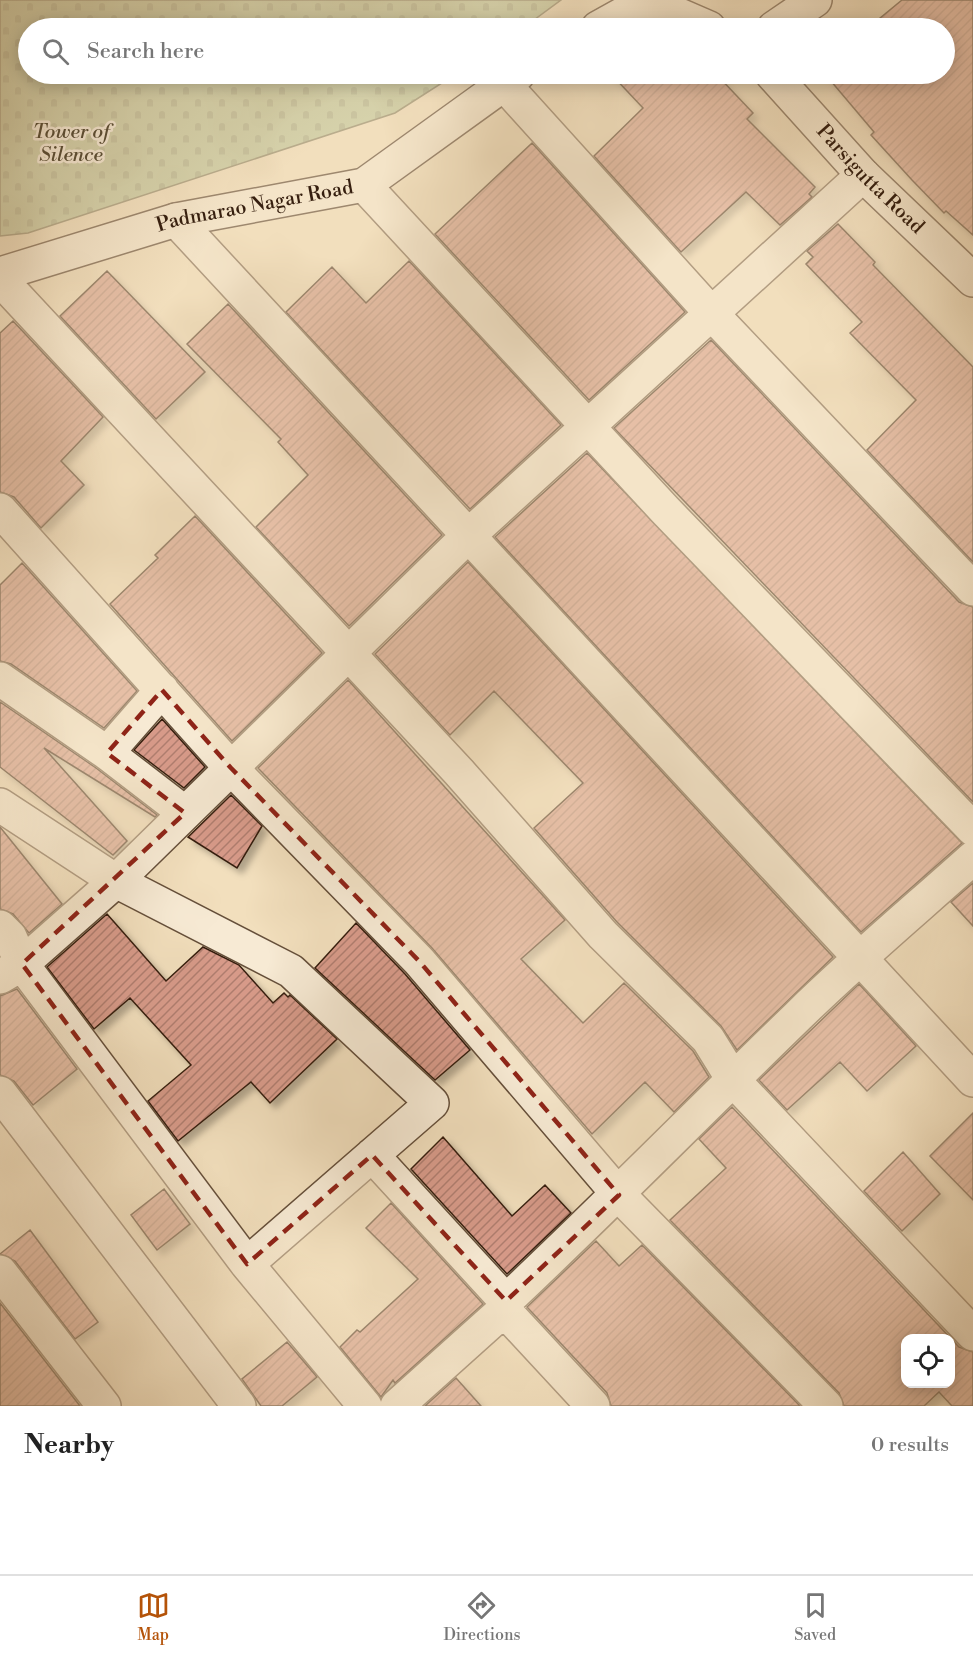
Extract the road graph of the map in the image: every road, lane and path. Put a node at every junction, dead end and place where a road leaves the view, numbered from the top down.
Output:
1 (815, 0) edge
2 (616, 18) edge
3 (686, 18) edge
4 (789, 18) edge
5 (502, 84) edge
6 (515, 84) edge
7 (781, 84) edge
8 (863, 175) junction
9 (364, 185) junction
10 (176, 220) junction
11 (0, 274) edge
12 (0, 279) edge
13 (973, 279) edge
14 (711, 313) junction
15 (587, 426) junction
16 (0, 510) edge
17 (469, 535) junction
18 (973, 589) edge
19 (349, 654) junction
20 (0, 679) edge
21 (162, 690) junction
22 (107, 753) junction
23 (231, 768) junction
24 (0, 805) edge
25 (185, 813) junction
26 (973, 829) edge
27 (973, 858) edge
28 (116, 881) junction
29 (0, 927) edge
30 (859, 960) junction
31 (11, 971) edge
32 (973, 1080) edge
33 (734, 1081) junction
34 (0, 1092) edge
35 (372, 1155) junction
36 (619, 1195) junction
37 (247, 1264) junction
38 (0, 1272) edge
39 (505, 1306) junction
40 (973, 1334) edge
41 (104, 1406) edge
42 (239, 1406) edge
43 (365, 1406) edge
44 (397, 1406) edge
45 (593, 1406) edge
46 (826, 1406) edge

1 - 4 street
2 - 3 street
5 - 9 street, Padmarao Nagar Road
6 - 14 street
7 - 8 street, Parsigutta Road
8 - 13 street, Parsigutta Road
8 - 14 street
9 - 10 street, Padmarao Nagar Road
9 - 15 street
10 - 11 street, Padmarao Nagar Road
10 - 17 street
12 - 19 street
14 - 15 street
14 - 18 street
15 - 17 street
15 - 26 street
16 - 21 street
17 - 19 street
17 - 30 street
19 - 23 street
19 - 33 street
20 - 22 street
21 - 22 street
21 - 23 street
22 - 25 street
23 - 25 street
23 - 36 street
24 - 28 street
25 - 28 street
27 - 30 street
28 - 31 street
28 - 35 street
29 - 31 street
30 - 32 street
30 - 33 street
31 - 37 street
33 - 36 street
33 - 40 street
34 - 42 street
35 - 37 street
35 - 39 street
36 - 39 street
36 - 46 street
37 - 43 street
38 - 41 street
39 - 44 street
39 - 45 street

